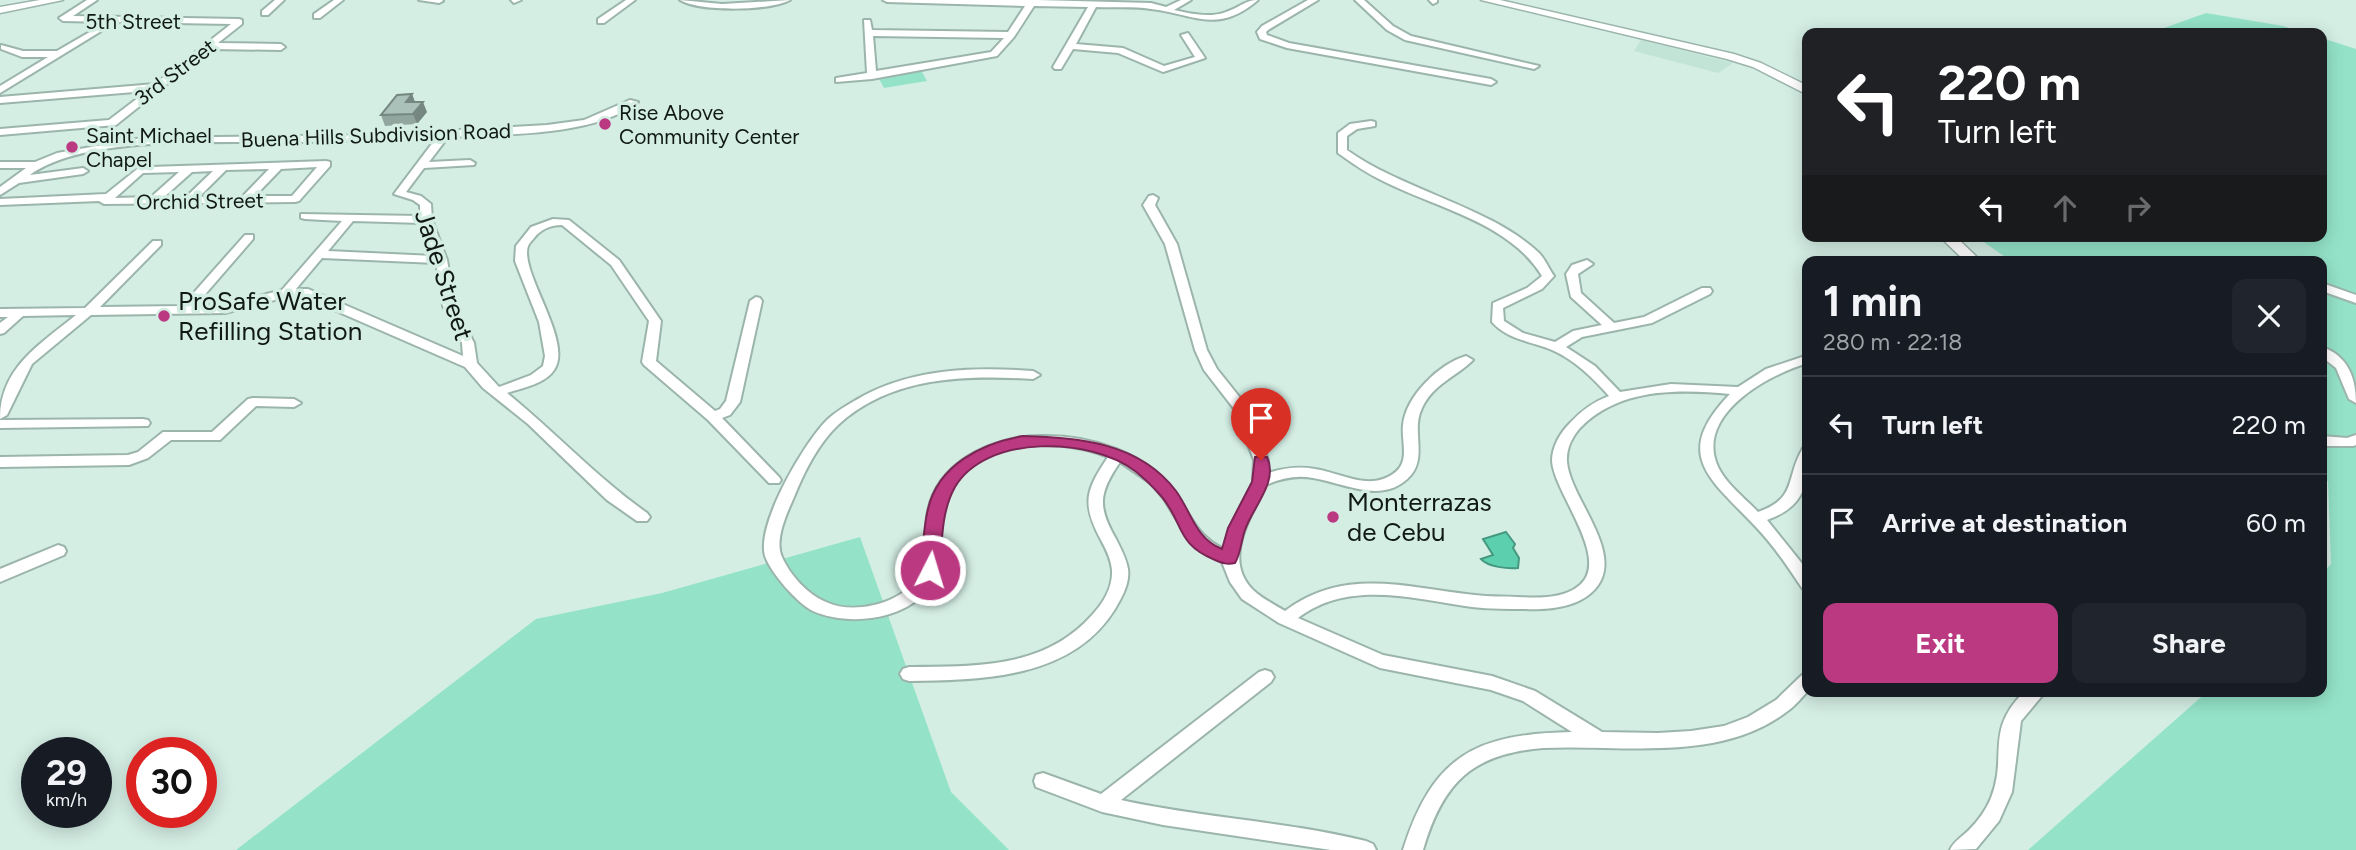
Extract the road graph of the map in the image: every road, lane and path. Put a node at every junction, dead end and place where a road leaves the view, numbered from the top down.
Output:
1 (58, 0) edge
2 (93, 0) edge
3 (280, 0) edge
4 (339, 0) edge
5 (422, 0) edge
6 (631, 0) edge
7 (684, 0) edge
8 (786, 0) edge
9 (887, 0) edge
10 (1187, 0) edge
11 (1254, 0) edge
12 (1314, 0) edge
13 (1359, 0) edge
14 (1486, 0) edge
15 (439, 1) edge
16 (958, 1) edge
17 (1030, 2) edge
18 (1109, 2) edge
19 (1094, 4) junction
20 (0, 10) edge
21 (1167, 10) junction
22 (265, 13) dead end
23 (317, 16) dead end
24 (114, 21) junction
25 (601, 21) dead end
26 (239, 22) joint
27 (867, 22) dead end
28 (869, 33) junction
29 (1011, 35) junction
30 (1185, 35) dead end
31 (210, 46) junction
32 (1070, 46) junction
33 (4, 47) dead end
34 (281, 47) dead end
35 (58, 54) junction
36 (1534, 65) dead end
37 (1058, 67) dead end
38 (872, 76) junction
39 (839, 80) dead end
40 (1491, 82) dead end
41 (155, 87) junction
42 (1802, 88) edge
43 (0, 90) edge
44 (0, 100) edge
45 (633, 102) dead end
46 (1371, 124) dead end
47 (0, 132) edge
48 (445, 134) junction
49 (153, 160) dead end
50 (470, 163) dead end
51 (0, 165) edge
52 (37, 165) junction
53 (422, 165) junction
54 (278, 166) junction
55 (223, 167) junction
56 (190, 168) junction
57 (141, 170) junction
58 (83, 171) dead end
59 (15, 180) junction
60 (0, 192) edge
61 (1153, 198) dead end
62 (107, 199) junction
63 (245, 200) junction
64 (153, 201) junction
65 (188, 201) junction
66 (0, 202) edge
67 (305, 216) dead end
68 (350, 218) junction
69 (426, 220) junction
70 (249, 237) dead end
71 (1953, 242) edge
72 (157, 243) dead end
73 (317, 254) junction
74 (1969, 256) edge
75 (441, 260) junction
76 (1587, 264) dead end
77 (2327, 289) edge
78 (1706, 291) dead end
79 (286, 293) junction
80 (2356, 299) edge
81 (756, 301) dead end
82 (90, 310) junction
83 (184, 310) junction
84 (21, 312) junction
85 (0, 313) edge
86 (1610, 326) junction
87 (0, 330) edge
88 (1556, 347) junction
89 (2327, 355) edge
90 (1466, 360) dead end
91 (1802, 361) edge
92 (470, 364) junction
93 (1033, 375) dead end
94 (1739, 391) junction
95 (497, 392) junction
96 (1617, 397) junction
97 (2356, 399) edge
98 (294, 403) dead end
99 (0, 414) edge
100 (713, 417) junction
101 (143, 423) dead end
102 (0, 424) edge
103 (2356, 440) edge
104 (2327, 441) edge
105 (1117, 455) junction
106 (0, 462) edge
107 (1802, 462) edge
108 (774, 480) dead end
109 (1260, 482) junction
110 (642, 517) dead end
111 (1756, 518) junction
112 (58, 551) dead end
113 (1229, 558) junction
114 (0, 576) edge
115 (1802, 576) edge
116 (1285, 619) junction
117 (909, 674) dead end
118 (1265, 677) dead end
119 (1802, 688) edge
120 (2031, 697) edge
121 (1596, 738) junction
122 (1043, 781) dead end
123 (1102, 804) junction
124 (1366, 850) edge
125 (1413, 850) edge
126 (1960, 850) edge

1 - 20 street
2 - 24 street, 5th Street
3 - 22 street
4 - 23 street
5 - 15 street
6 - 25 street
7 - 8 street
9 - 16 street
10 - 21 street
11 - 21 street
12 - 40 street
13 - 36 street
14 - 42 street
16 - 17 street
17 - 19 street
17 - 29 street
18 - 19 street
18 - 21 street
19 - 32 street
24 - 26 street, 5th Street
24 - 35 street
26 - 31 street, 3rd Street
27 - 28 street
28 - 29 street
28 - 38 street
29 - 38 street
30 - 32 street
31 - 34 street
31 - 41 street, 3rd Street
32 - 37 street
33 - 35 street
35 - 43 street
38 - 39 street
41 - 44 street
41 - 47 street, 3rd Street
45 - 48 street, Buena Hills Subdivision Road
46 - 88 street
48 - 52 street, Buena Hills Subdivision Road
48 - 53 street, Jade Street
49 - 57 street
50 - 53 street
51 - 52 street
52 - 59 street, Buena Hills Subdivision Road
53 - 69 street, Jade Street
54 - 55 street
54 - 63 street
54 - 63 street, Orchid Street
55 - 56 street
55 - 65 street
56 - 57 street
56 - 64 street
57 - 62 street
58 - 59 street
59 - 60 street, Buena Hills Subdivision Road
61 - 109 street
62 - 64 street, Orchid Street
62 - 66 street, Orchid Street
63 - 65 street, Orchid Street
64 - 65 street, Orchid Street
67 - 68 street
68 - 69 street
68 - 73 street
69 - 75 street, Jade Street
70 - 83 street
71 - 74 street
72 - 82 street
73 - 75 street
73 - 79 street
75 - 92 street, Jade Street
76 - 86 street
77 - 80 street
78 - 86 street
79 - 83 street
79 - 92 street
81 - 100 street
82 - 83 street
82 - 84 street
82 - 99 street
84 - 85 street
84 - 87 street
86 - 88 street
88 - 96 street
89 - 97 street
90 - 109 street
91 - 94 street
92 - 95 street
93 - 105 street
94 - 96 street
94 - 111 street
95 - 100 street
95 - 110 street
96 - 116 street
98 - 106 street
100 - 108 street
101 - 102 street
103 - 104 street
105 - 113 street
105 - 117 street
107 - 111 street
109 - 113 street
111 - 115 street
112 - 114 street
113 - 116 street
116 - 121 street
118 - 123 street
119 - 121 street
120 - 126 street
121 - 125 street
122 - 123 street
123 - 124 street

